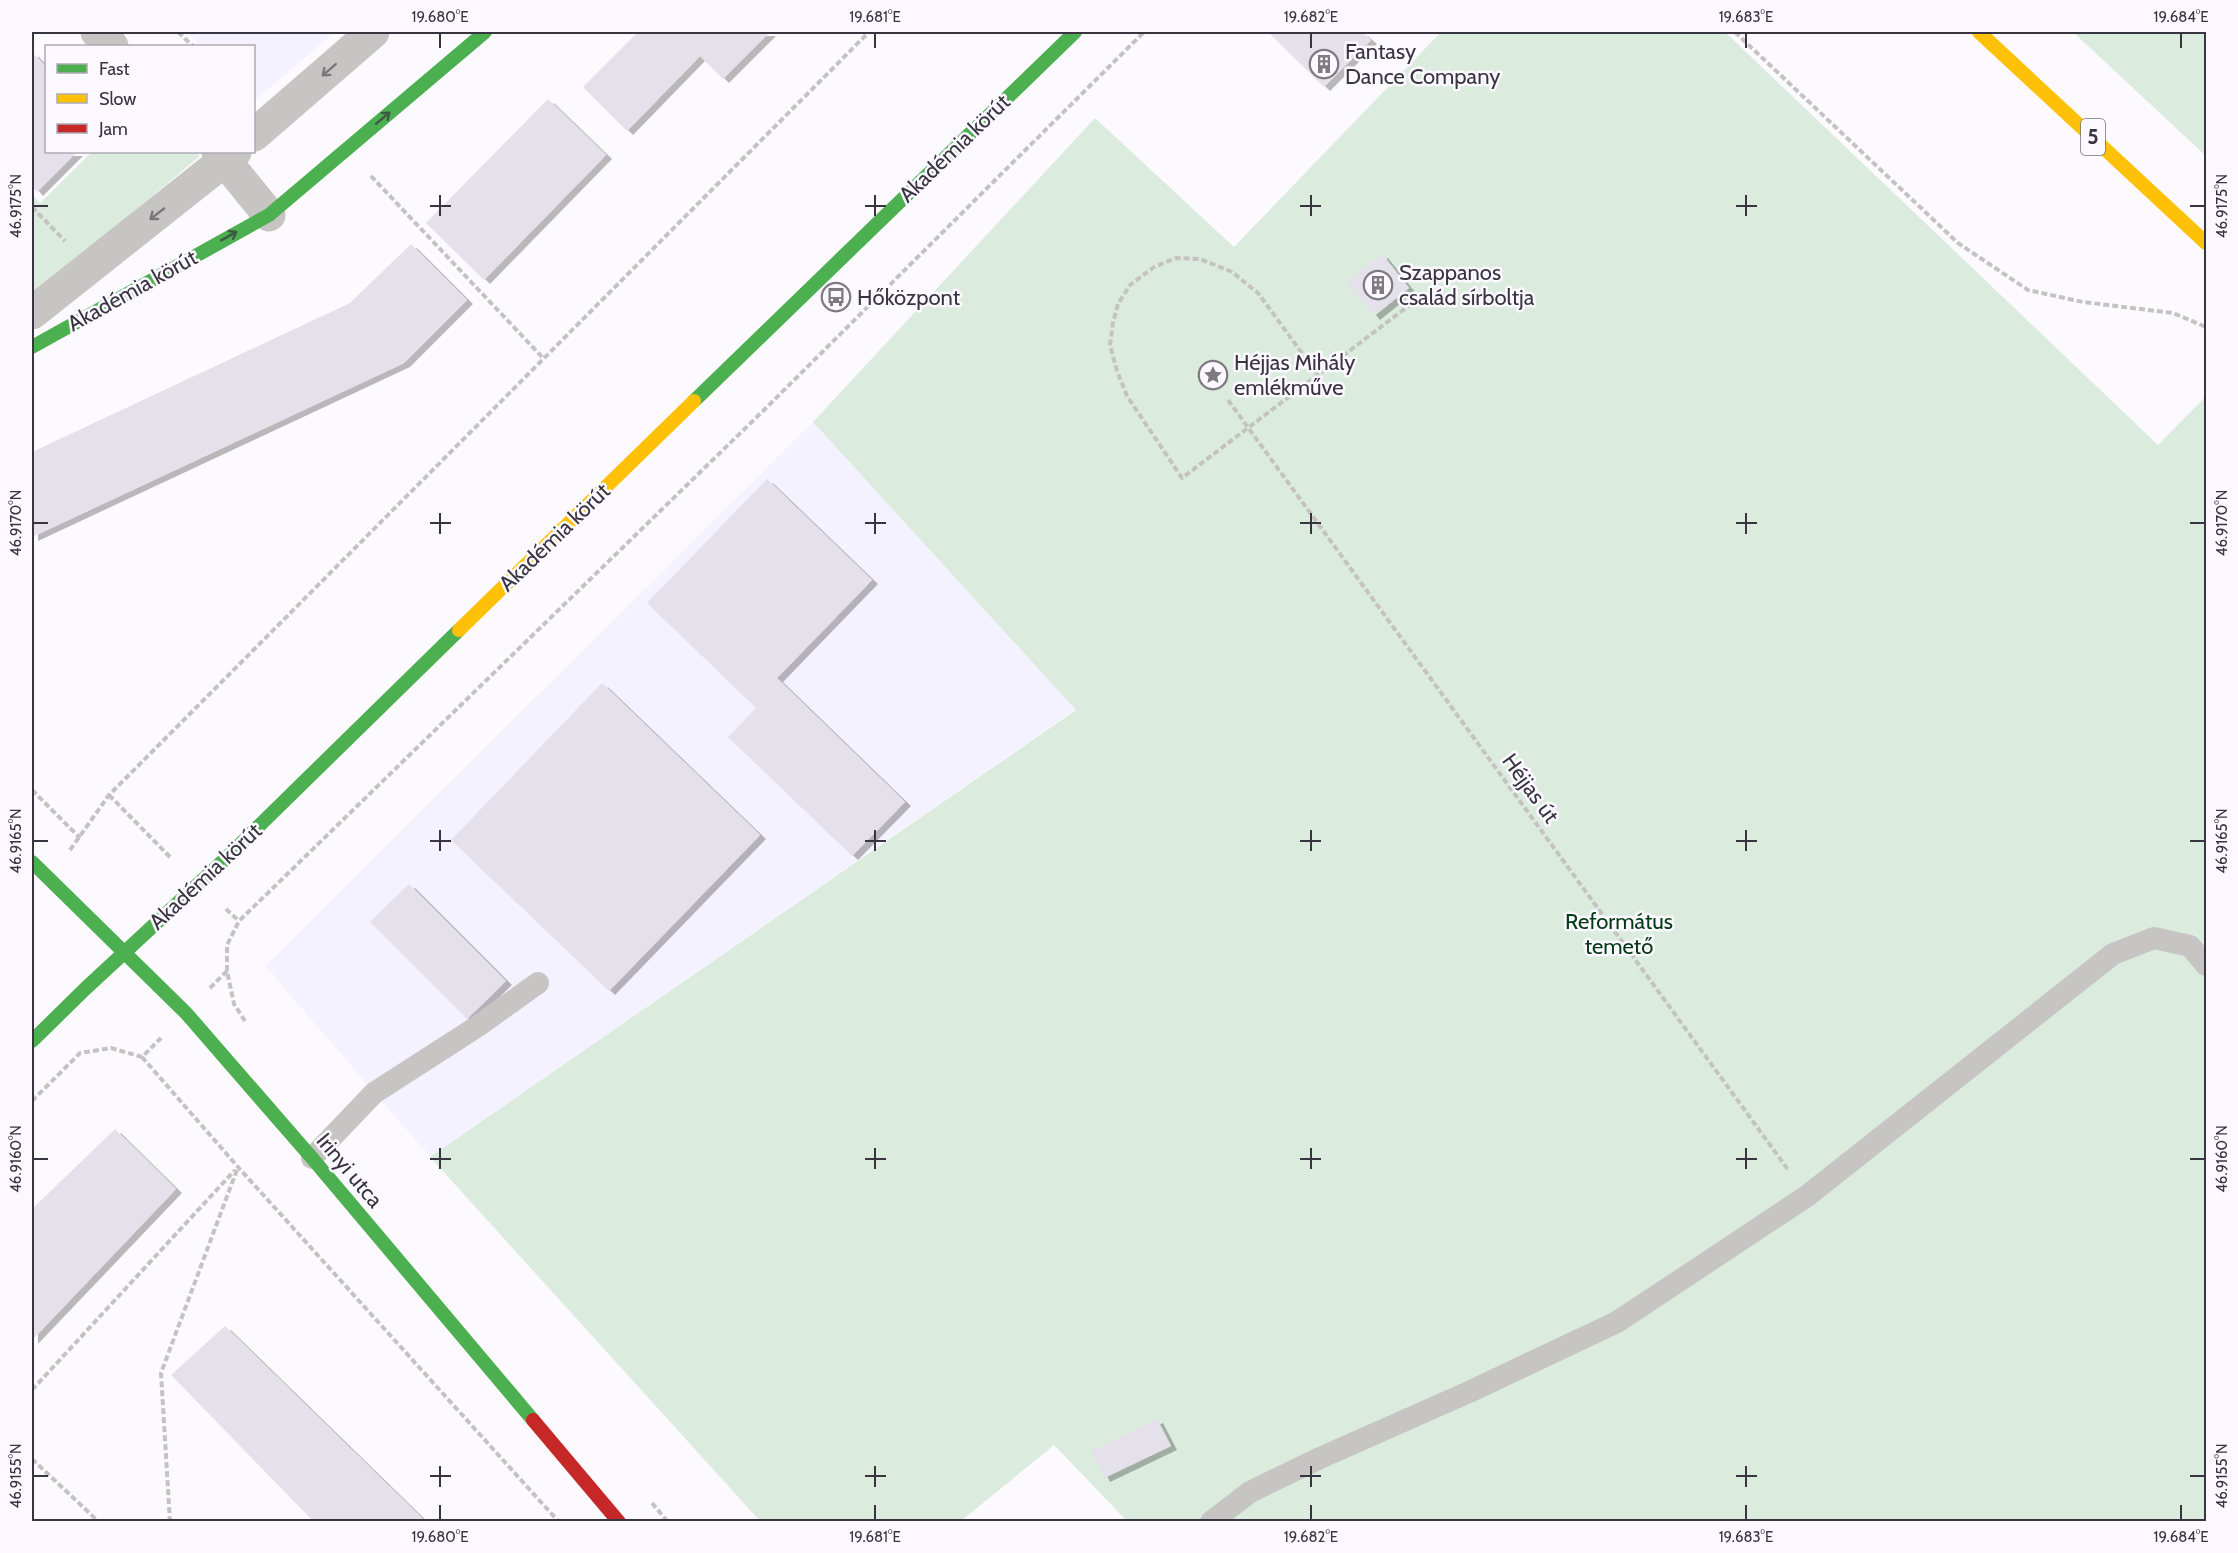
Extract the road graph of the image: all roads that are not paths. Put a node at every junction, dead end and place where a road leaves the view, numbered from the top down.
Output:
1 (97, 32) edge
2 (373, 32) edge
3 (485, 32) edge
4 (1075, 32) edge
5 (1979, 32) edge
6 (111, 45) edge
7 (255, 134) edge
8 (227, 154) edge
9 (268, 214) junction
10 (2206, 243) edge
11 (32, 314) edge
12 (32, 347) edge
13 (32, 862) edge
14 (124, 951) junction
15 (2206, 965) edge
16 (538, 983) dead end
17 (32, 1041) edge
18 (312, 1158) junction
19 (619, 1521) edge
20 (1211, 1521) edge

1 - 6 street
2 -> 7 street
9 -> 3 street, Akadémia körút
4 - 14 street, Akadémia körút
5 - 10 street, 5
8 - 9 street
8 -> 11 street, Akadémia körút
12 -> 9 street, Akadémia körút
13 - 14 street, Irinyi utca
14 - 17 street, Akadémia körút
14 - 18 street, Irinyi utca
15 - 20 lane
16 - 18 lane
18 - 19 street, Irinyi utca

